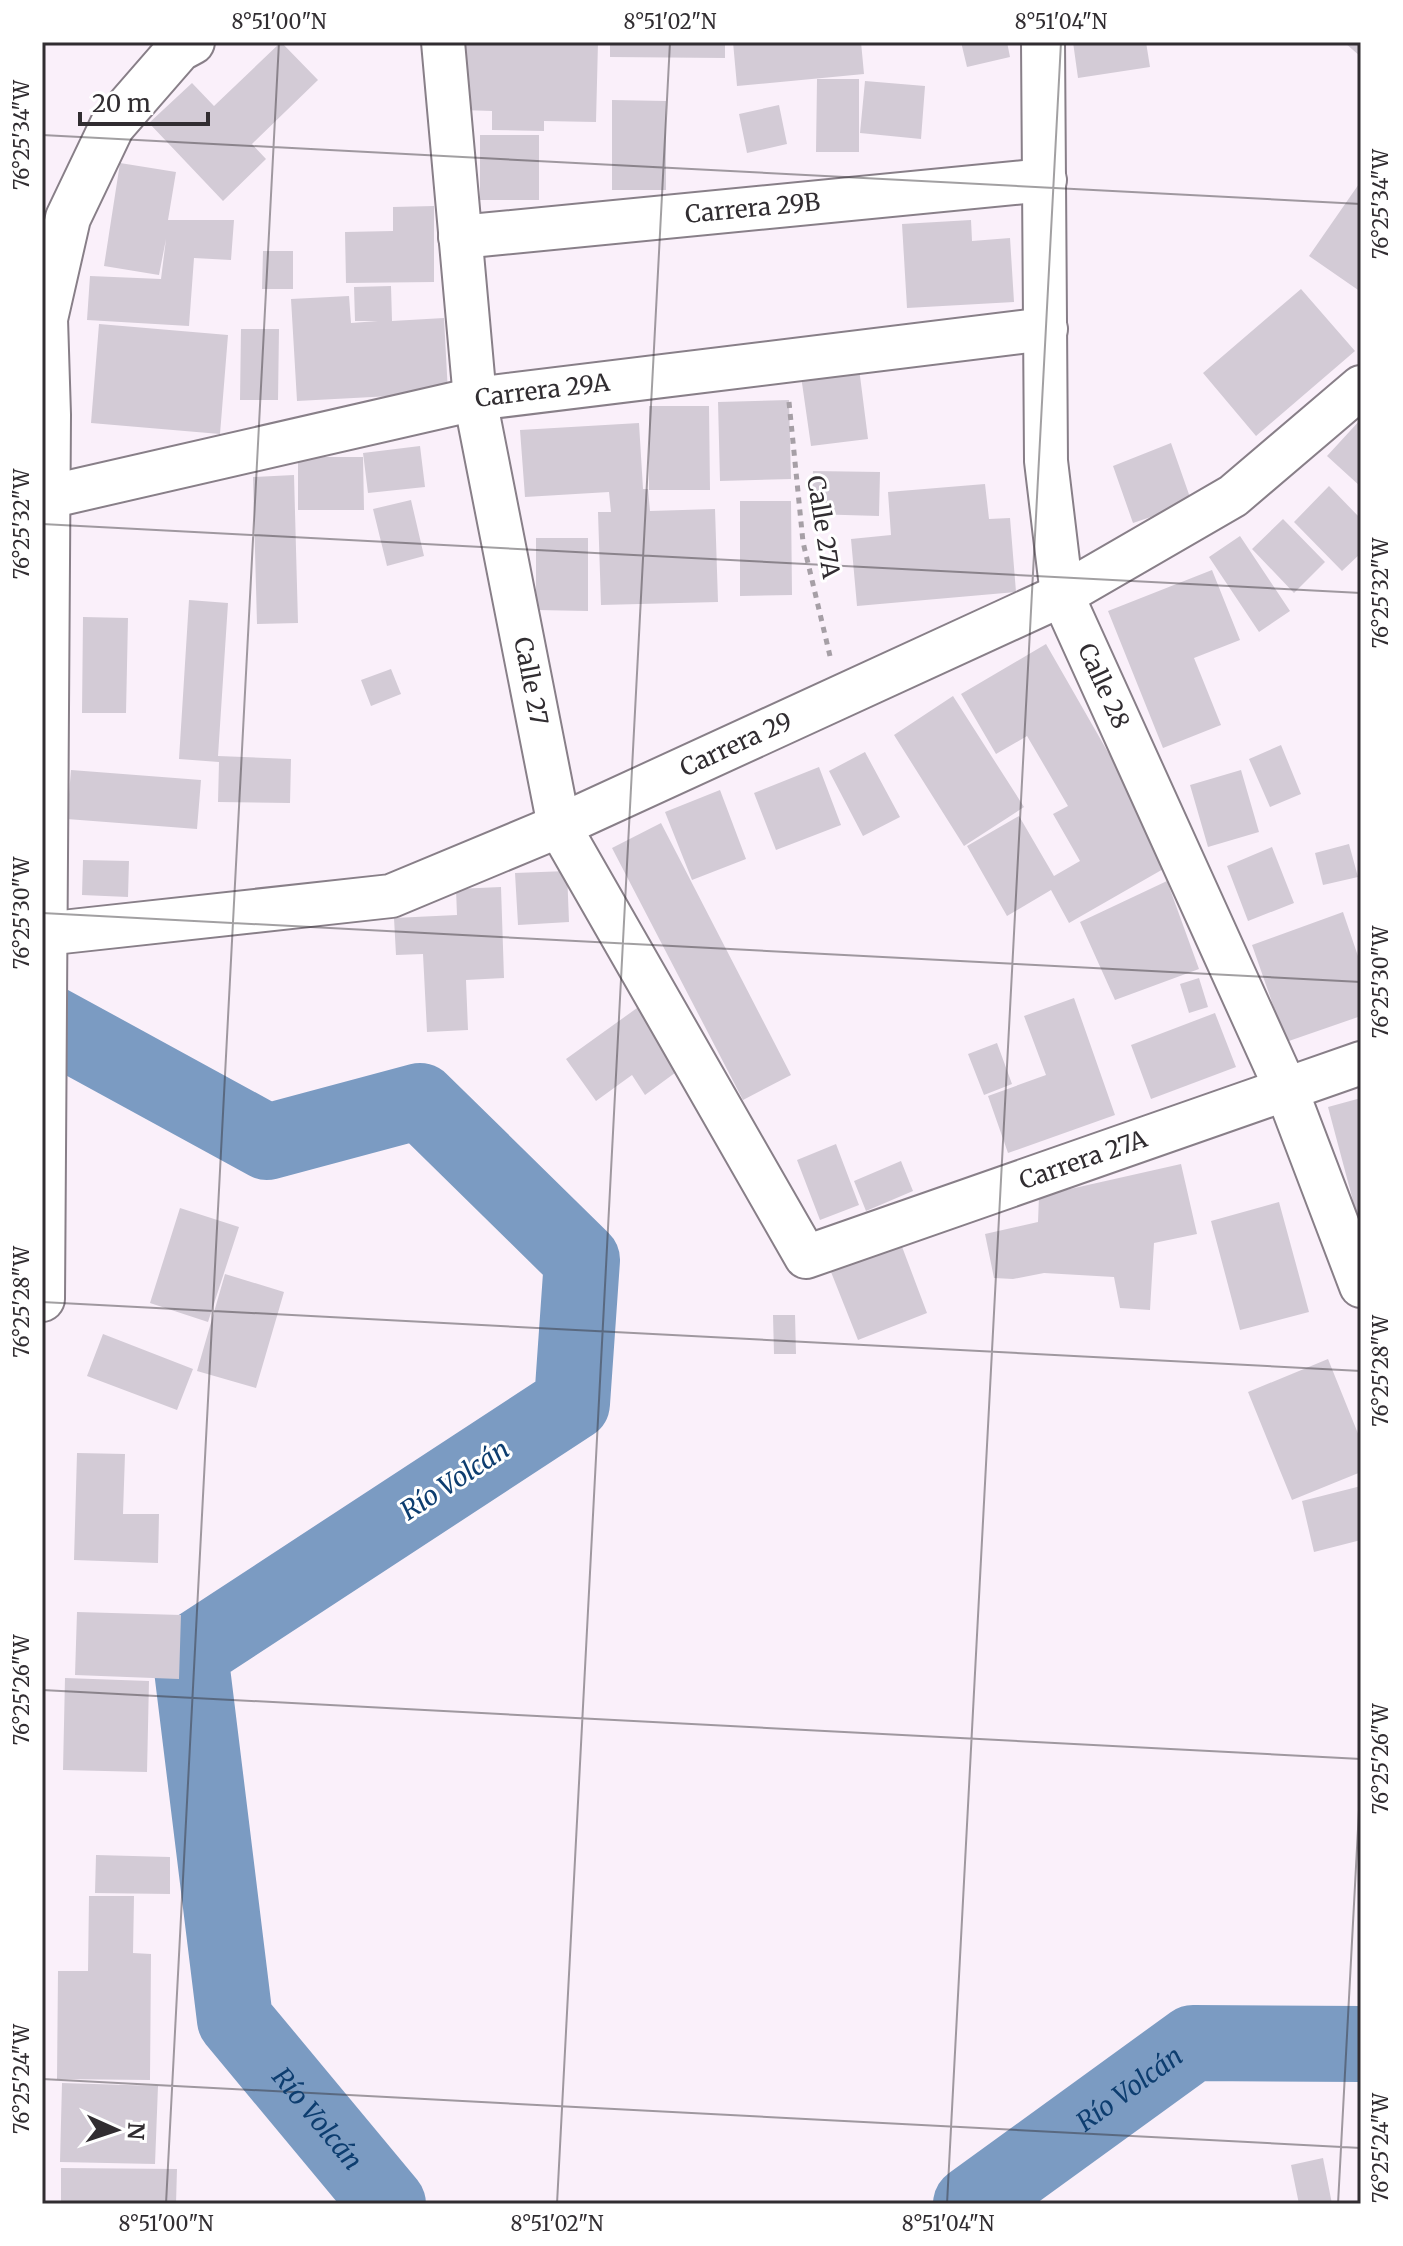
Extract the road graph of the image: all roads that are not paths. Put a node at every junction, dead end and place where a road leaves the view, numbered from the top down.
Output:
1 (192, 42) edge
2 (443, 42) edge
3 (1043, 42) edge
4 (1045, 180) junction
5 (460, 237) junction
6 (44, 316) edge
7 (1046, 329) junction
8 (1361, 387) edge
9 (475, 399) junction
10 (45, 415) edge
11 (48, 497) junction
12 (1062, 595) junction
13 (559, 826) junction
14 (44, 946) junction
15 (1361, 1063) edge
16 (1286, 1089) junction
17 (43, 1114) edge
18 (806, 1257) joint
19 (1361, 1286) edge
20 (42, 1299) edge

1 - 6 main road
2 - 5 street, Calle 27
3 - 4 street, Calle 28
4 - 5 street, Carrera 29B
4 - 7 street, Calle 28
5 - 9 street, Calle 27
6 - 10 main road
7 - 9 street, Carrera 29A
7 - 12 street, Calle 28
8 - 12 street, Carrera 29
9 - 11 street, Carrera 29A
9 - 13 street, Calle 27
10 - 11 main road
11 - 14 main road
12 - 13 street, Carrera 29
12 - 16 street, Calle 28
13 - 14 street, Carrera 29
13 - 18 street, Calle 27
14 - 17 main road
15 - 16 street, Carrera 27A
16 - 18 street, Carrera 27A
16 - 19 street, Calle 28
17 - 20 main road

